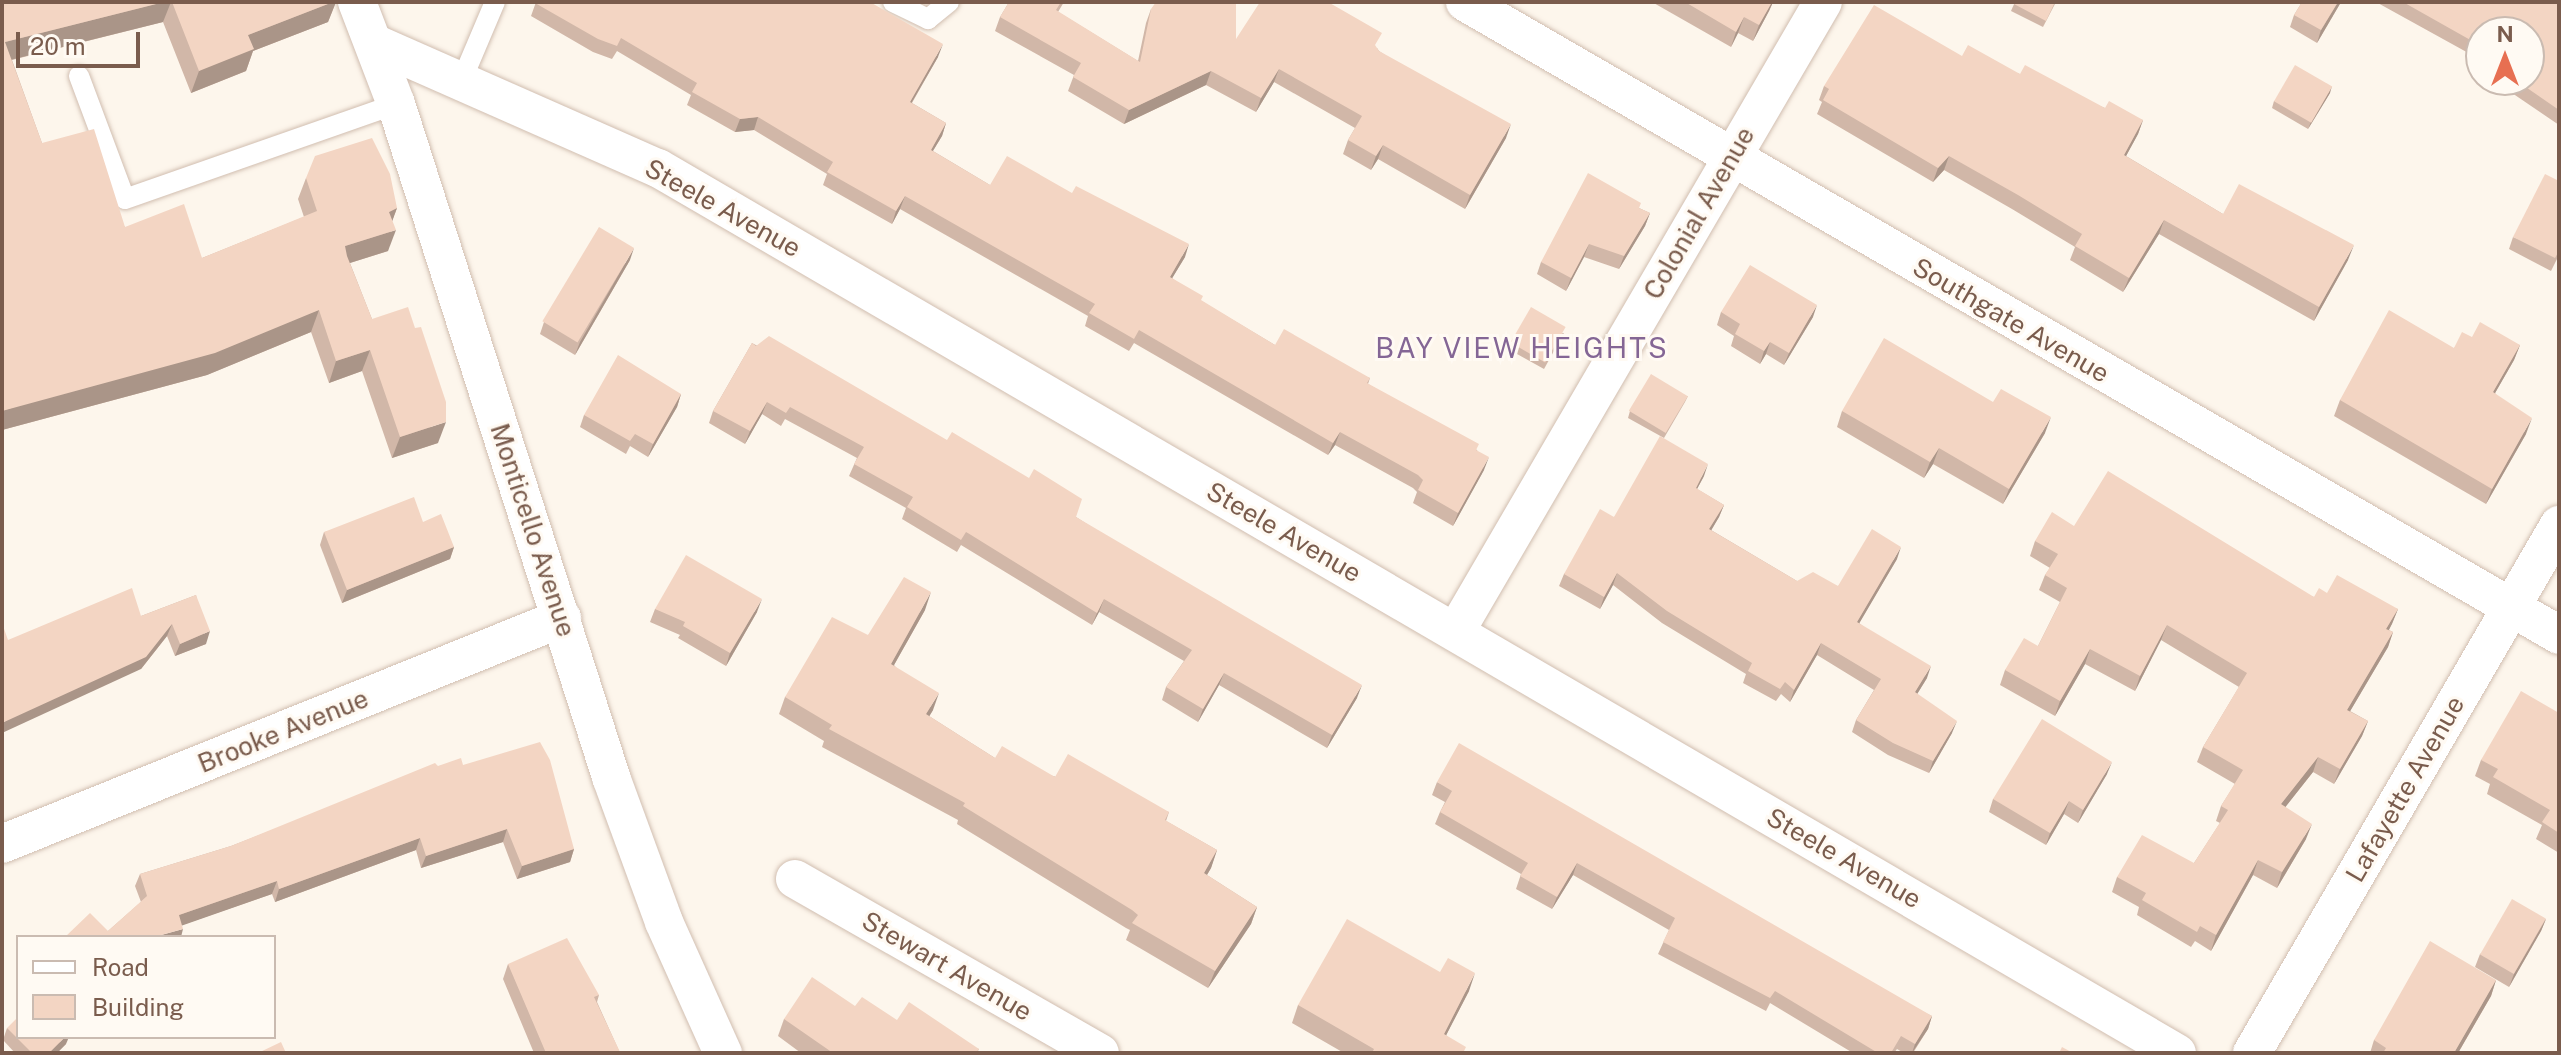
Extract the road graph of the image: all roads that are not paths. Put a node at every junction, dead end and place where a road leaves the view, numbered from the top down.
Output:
1 (357, 2) edge
2 (495, 2) edge
3 (893, 2) edge
4 (949, 2) edge
5 (1465, 2) edge
6 (1823, 2) edge
7 (374, 43) junction
8 (79, 76) dead end
9 (461, 82) junction
10 (396, 104) junction
11 (1731, 158) junction
12 (2559, 525) edge
13 (2511, 608) junction
14 (562, 618) junction
15 (1456, 631) junction
16 (2559, 635) edge
17 (3, 845) edge
18 (795, 879) dead end
19 (723, 1053) edge
20 (1100, 1053) edge
21 (2177, 1053) edge
22 (2252, 1053) edge

1 - 7 street, Monticello Avenue
2 - 9 lane
3 - 4 lane
5 - 11 street, Southgate Avenue
6 - 11 street, Colonial Avenue
7 - 9 street, Steele Avenue
7 - 10 street, Monticello Avenue
8 - 10 lane
9 - 15 street, Steele Avenue
10 - 14 street, Monticello Avenue
11 - 13 street, Southgate Avenue
11 - 15 street, Colonial Avenue
12 - 13 street, Lafayette Avenue
13 - 16 street, Southgate Avenue
13 - 22 street, Lafayette Avenue
14 - 17 street, Brooke Avenue
14 - 19 street, Monticello Avenue
15 - 21 street, Steele Avenue
18 - 20 street, Stewart Avenue

